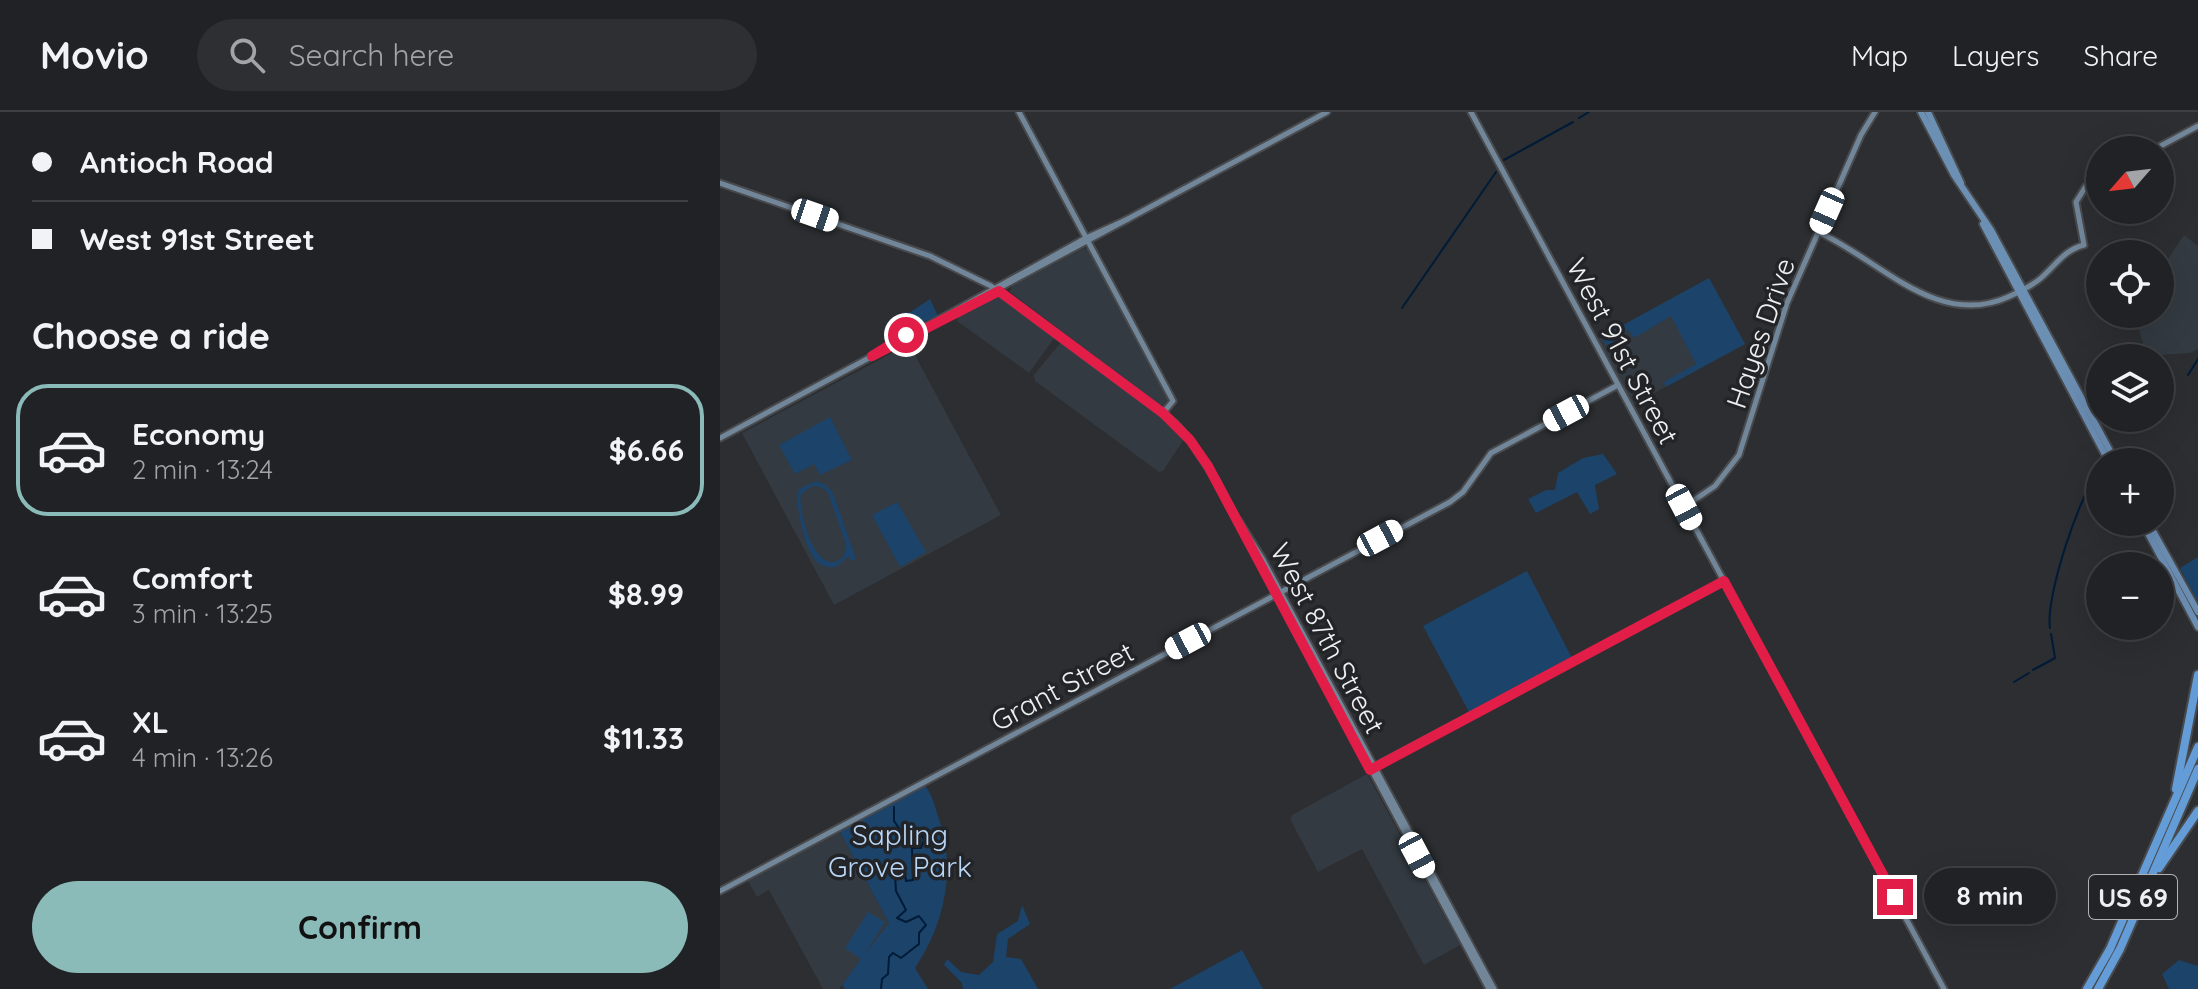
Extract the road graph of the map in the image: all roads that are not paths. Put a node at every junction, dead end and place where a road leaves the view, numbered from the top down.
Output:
1 (1019, 112) edge
2 (1327, 112) edge
3 (1471, 112) edge
4 (1875, 112) edge
5 (1921, 112) edge
6 (1928, 112) edge
7 (2198, 126) edge
8 (2174, 139) edge
9 (720, 183) edge
10 (1961, 183) junction
11 (2086, 186) edge
12 (1818, 232) junction
13 (1087, 241) junction
14 (997, 289) junction
15 (2020, 291) junction
16 (1618, 385) junction
17 (1163, 413) junction
18 (720, 438) edge
19 (2105, 448) edge
20 (1684, 507) junction
21 (2149, 536) edge
22 (2156, 536) edge
23 (1724, 581) junction
24 (1277, 593) junction
25 (2198, 612) edge
26 (2198, 627) edge
27 (2198, 675) edge
28 (2198, 747) edge
29 (1372, 768) junction
30 (2198, 769) edge
31 (2174, 802) junction
32 (2198, 811) edge
33 (2149, 882) junction
34 (720, 891) edge
35 (1492, 989) edge
36 (1944, 989) edge
37 (2087, 989) edge
38 (2098, 989) edge

1 - 13 street
2 - 13 street
3 - 16 street, West 91st Street
4 - 12 street, Hayes Drive
5 - 10 main road
6 - 10 main road
7 - 8 street
9 - 14 street, West 87th Street
10 - 15 main road
11 - 15 street
12 - 15 street
12 - 20 street, Hayes Drive
13 - 14 street
13 - 17 street
14 - 17 street, West 87th Street
14 - 18 street
15 - 19 main road
16 - 20 street, West 91st Street
16 - 24 street, Grant Street
17 - 24 street, West 87th Street
20 - 23 street, West 91st Street
21 - 26 main road
22 - 25 main road
23 - 29 street
23 - 36 street, West 91st Street
24 - 29 street, West 87th Street
24 - 34 street, Grant Street
27 - 31 highway
28 - 31 highway, US 69
29 - 35 street, West 87th Street
30 - 33 highway, US 69
31 - 37 highway, US 69
32 - 33 highway
33 - 38 highway, US 69

